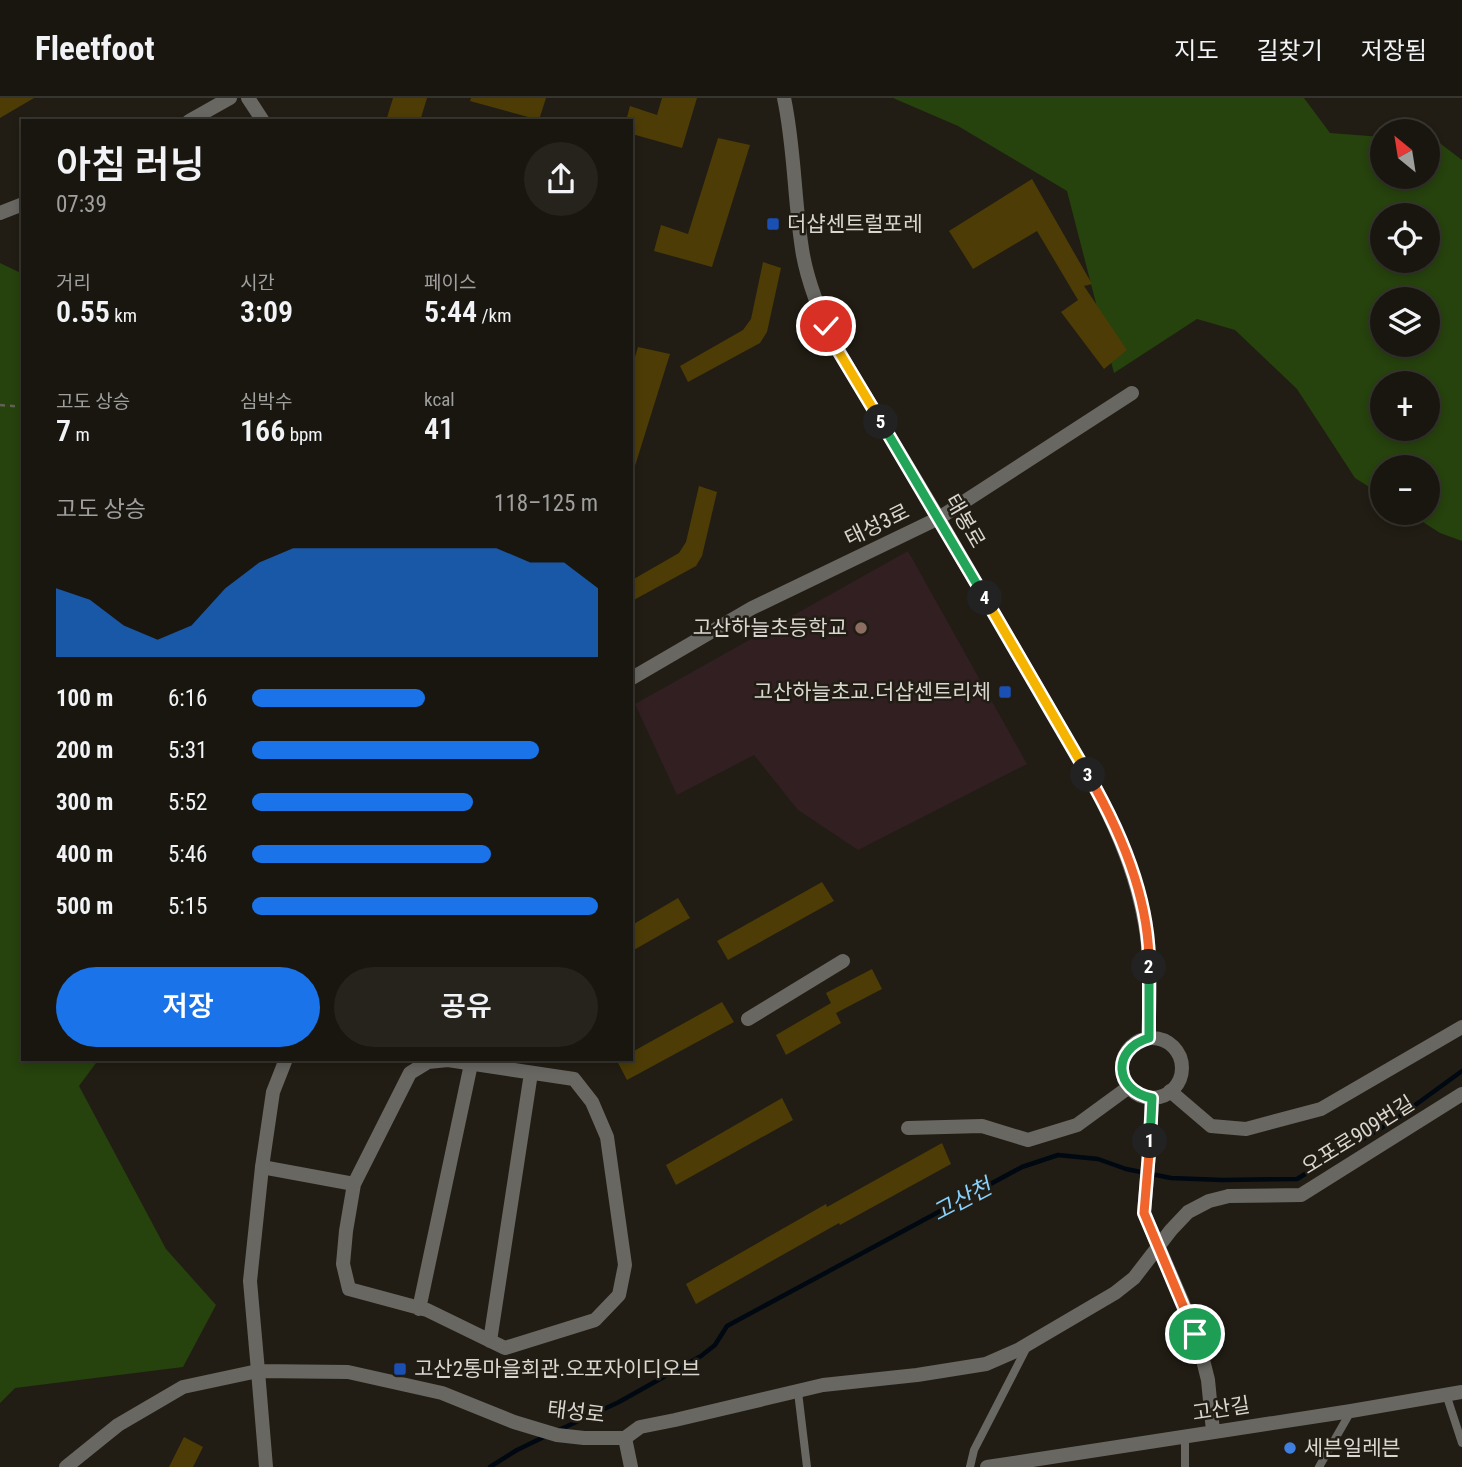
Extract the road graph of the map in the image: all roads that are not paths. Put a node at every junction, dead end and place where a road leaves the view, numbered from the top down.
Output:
1 (230, 98) edge
2 (248, 98) edge
3 (783, 98) edge
4 (193, 119) edge
5 (262, 119) edge
6 (21, 205) edge
7 (0, 214) edge
8 (1132, 393) dead end
9 (939, 518) junction
10 (633, 677) edge
11 (843, 961) dead end
12 (748, 1019) dead end
13 (1462, 1027) edge
14 (1149, 1038) junction
15 (285, 1061) edge
16 (438, 1061) edge
17 (454, 1061) edge
18 (471, 1064) junction
19 (531, 1073) junction
20 (1129, 1087) junction
21 (1170, 1091) junction
22 (1462, 1094) edge
23 (1152, 1098) junction
24 (908, 1128) dead end
25 (261, 1167) junction
26 (354, 1184) junction
27 (1229, 1196) joint
28 (1158, 1248) junction
29 (419, 1308) junction
30 (490, 1341) junction
31 (1028, 1344) junction
32 (258, 1371) junction
33 (798, 1392) junction
34 (1462, 1392) edge
35 (1446, 1394) junction
36 (1351, 1411) junction
37 (1213, 1431) junction
38 (1185, 1436) junction
39 (625, 1438) junction
40 (1462, 1443) edge
41 (66, 1467) edge
42 (265, 1467) edge
43 (631, 1467) edge
44 (807, 1467) edge
45 (970, 1467) edge
46 (987, 1467) edge
47 (1185, 1467) edge
48 (1319, 1467) edge

1 - 4 street
2 - 5 street
3 - 9 street, 태봉로
6 - 7 street
8 - 9 street, 태성3로
9 - 10 street, 태성3로
9 - 14 street, 태봉로
11 - 12 street
13 - 21 street
14 - 20 street
14 - 21 street
15 - 25 street
16 - 26 street
17 - 18 street
18 - 19 street
18 - 29 street
19 - 30 street
19 - 30 street
20 - 23 street
20 - 24 street
21 - 23 street
22 - 27 street, 오포로909번길
23 - 28 street
25 - 26 street
25 - 32 street
26 - 29 street
27 - 28 street, 태성로
28 - 31 street, 태성로
28 - 37 street
29 - 30 street
31 - 33 street, 태성로
31 - 45 lane
32 - 39 street, 태성로
32 - 41 street, 태성로
32 - 42 street
33 - 39 street, 태성로
33 - 44 lane
34 - 35 street, 고산길
35 - 36 street, 고산길
35 - 40 lane
36 - 37 street, 고산길
36 - 48 lane
37 - 38 street, 고산길
38 - 46 street, 고산길
38 - 47 lane
39 - 43 street

